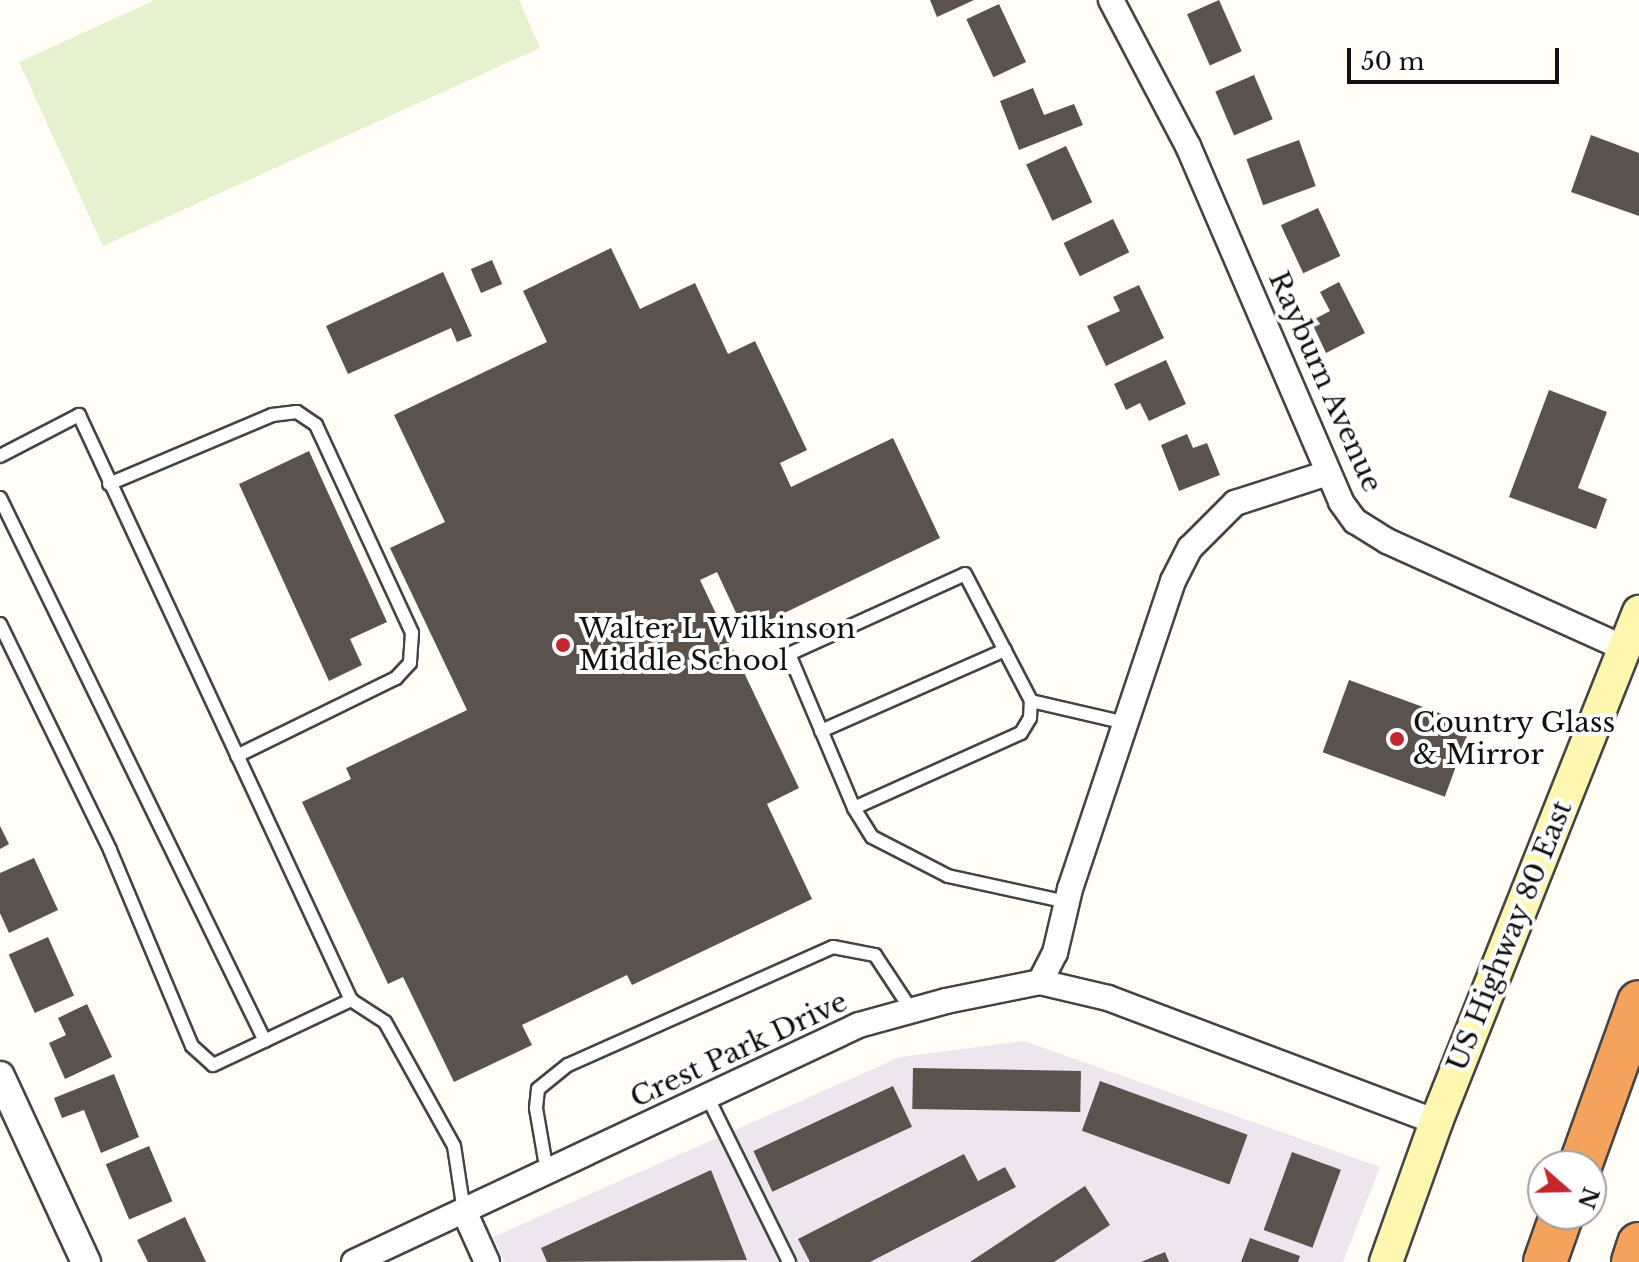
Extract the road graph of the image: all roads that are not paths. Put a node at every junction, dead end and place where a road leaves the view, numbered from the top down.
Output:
1 (1111, 0) edge
2 (0, 456) edge
3 (1328, 473) junction
4 (109, 484) junction
5 (0, 498) edge
6 (1639, 612) edge
7 (0, 624) edge
8 (1624, 648) junction
9 (1005, 650) junction
10 (1031, 701) junction
11 (1126, 723) junction
12 (821, 731) junction
13 (237, 756) junction
14 (854, 808) junction
15 (1067, 902) junction
16 (1040, 982) junction
17 (351, 1000) junction
18 (1639, 1002) edge
19 (912, 1011) junction
20 (265, 1041) junction
21 (0, 1076) edge
22 (708, 1098) junction
23 (1436, 1122) junction
24 (1586, 1150) edge
25 (547, 1172) junction
26 (464, 1211) junction
27 (1556, 1230) edge
28 (1639, 1244) edge
29 (86, 1262) edge
30 (354, 1262) edge
31 (487, 1262) edge
32 (789, 1262) edge
33 (1386, 1262) edge
34 (1545, 1262) edge
35 (1633, 1262) edge

1 - 3 street, Rayburn Avenue
2 - 4 lane
3 - 8 street, Rayburn Avenue
3 - 11 street
4 - 13 lane
4 - 13 lane
5 - 20 lane
6 - 8 main road, US Highway 80 East
7 - 20 lane
8 - 23 main road, US Highway 80 East
9 - 10 lane
9 - 12 lane
9 - 12 lane
10 - 11 lane
10 - 14 lane
11 - 15 street
12 - 14 lane
13 - 17 lane
14 - 15 lane
15 - 16 street
16 - 19 street, Crest Park Drive
16 - 23 street, Crest Park Drive
17 - 20 lane
17 - 26 lane
18 - 24 highway
19 - 22 street, Crest Park Drive
19 - 25 lane
21 - 29 street
22 - 25 street, Crest Park Drive
22 - 32 lane
23 - 33 main road, US Highway 80 East
25 - 26 street, Crest Park Drive
26 - 30 street, Crest Park Drive
26 - 31 street
27 - 34 highway
28 - 35 highway

